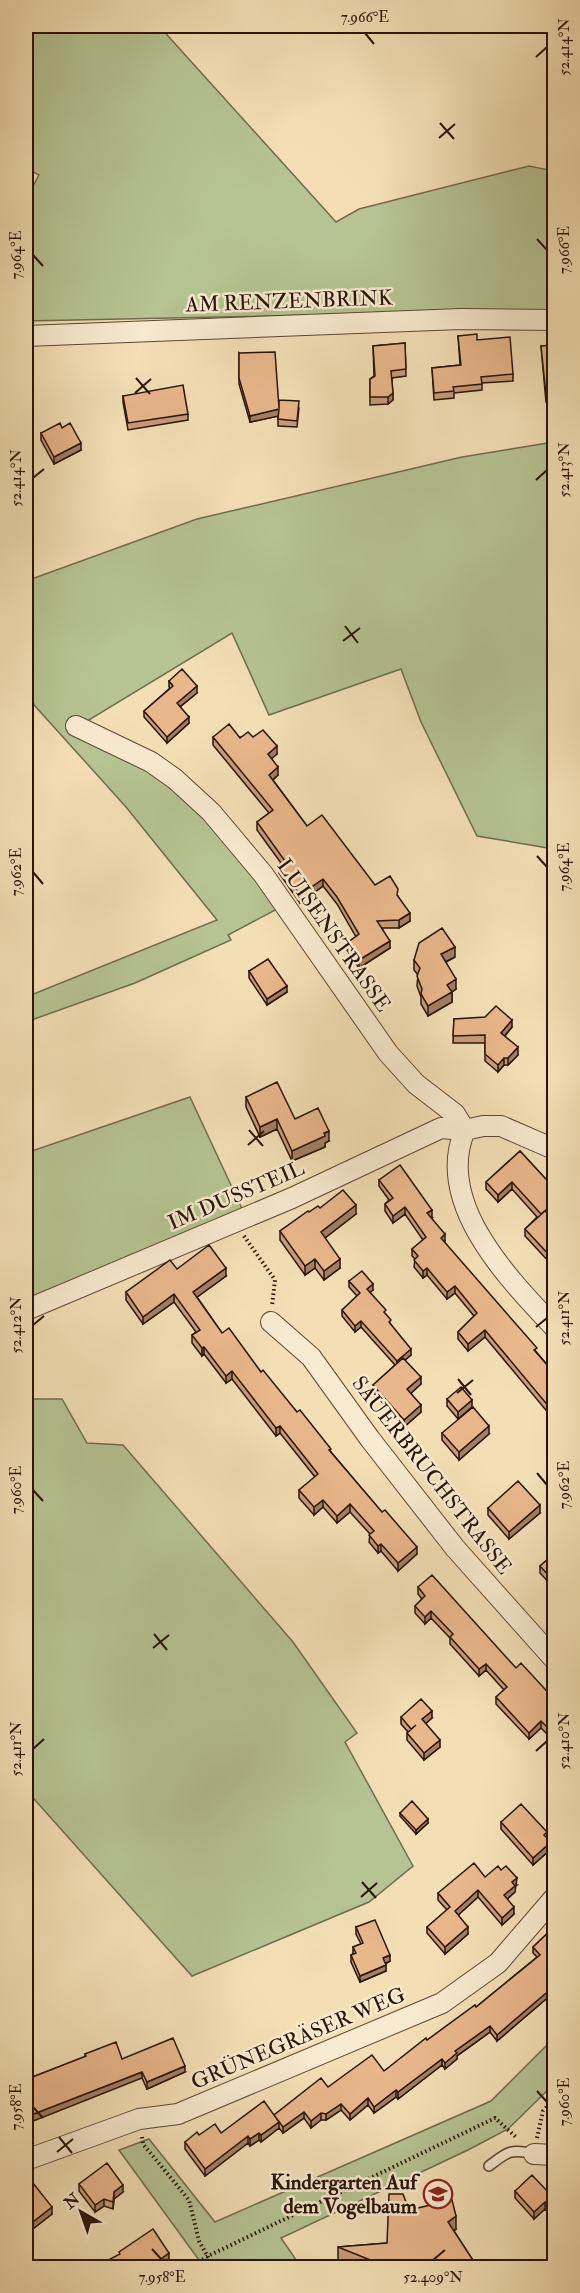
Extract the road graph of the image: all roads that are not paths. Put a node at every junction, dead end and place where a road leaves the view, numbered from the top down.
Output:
1 (555, 320) edge
2 (26, 338) edge
3 (76, 726) dead end
4 (465, 1130) junction
5 (555, 1149) edge
6 (26, 1310) edge
7 (271, 1322) dead end
8 (555, 1327) edge
9 (555, 1659) edge
10 (555, 1898) edge
11 (534, 2154) joint
12 (555, 2155) edge
13 (26, 2160) edge
14 (489, 2166) dead end

1 - 2 street, AM RENZENBRINK
3 - 4 street, LUISENSTRASSE
4 - 5 street
4 - 6 street, IM DUSSTEIL
4 - 8 street
7 - 9 street, SAUERBRUCHSTRASSE
10 - 13 street, GRÜNEGRÄSER WEG
11 - 12 street
11 - 14 lane

